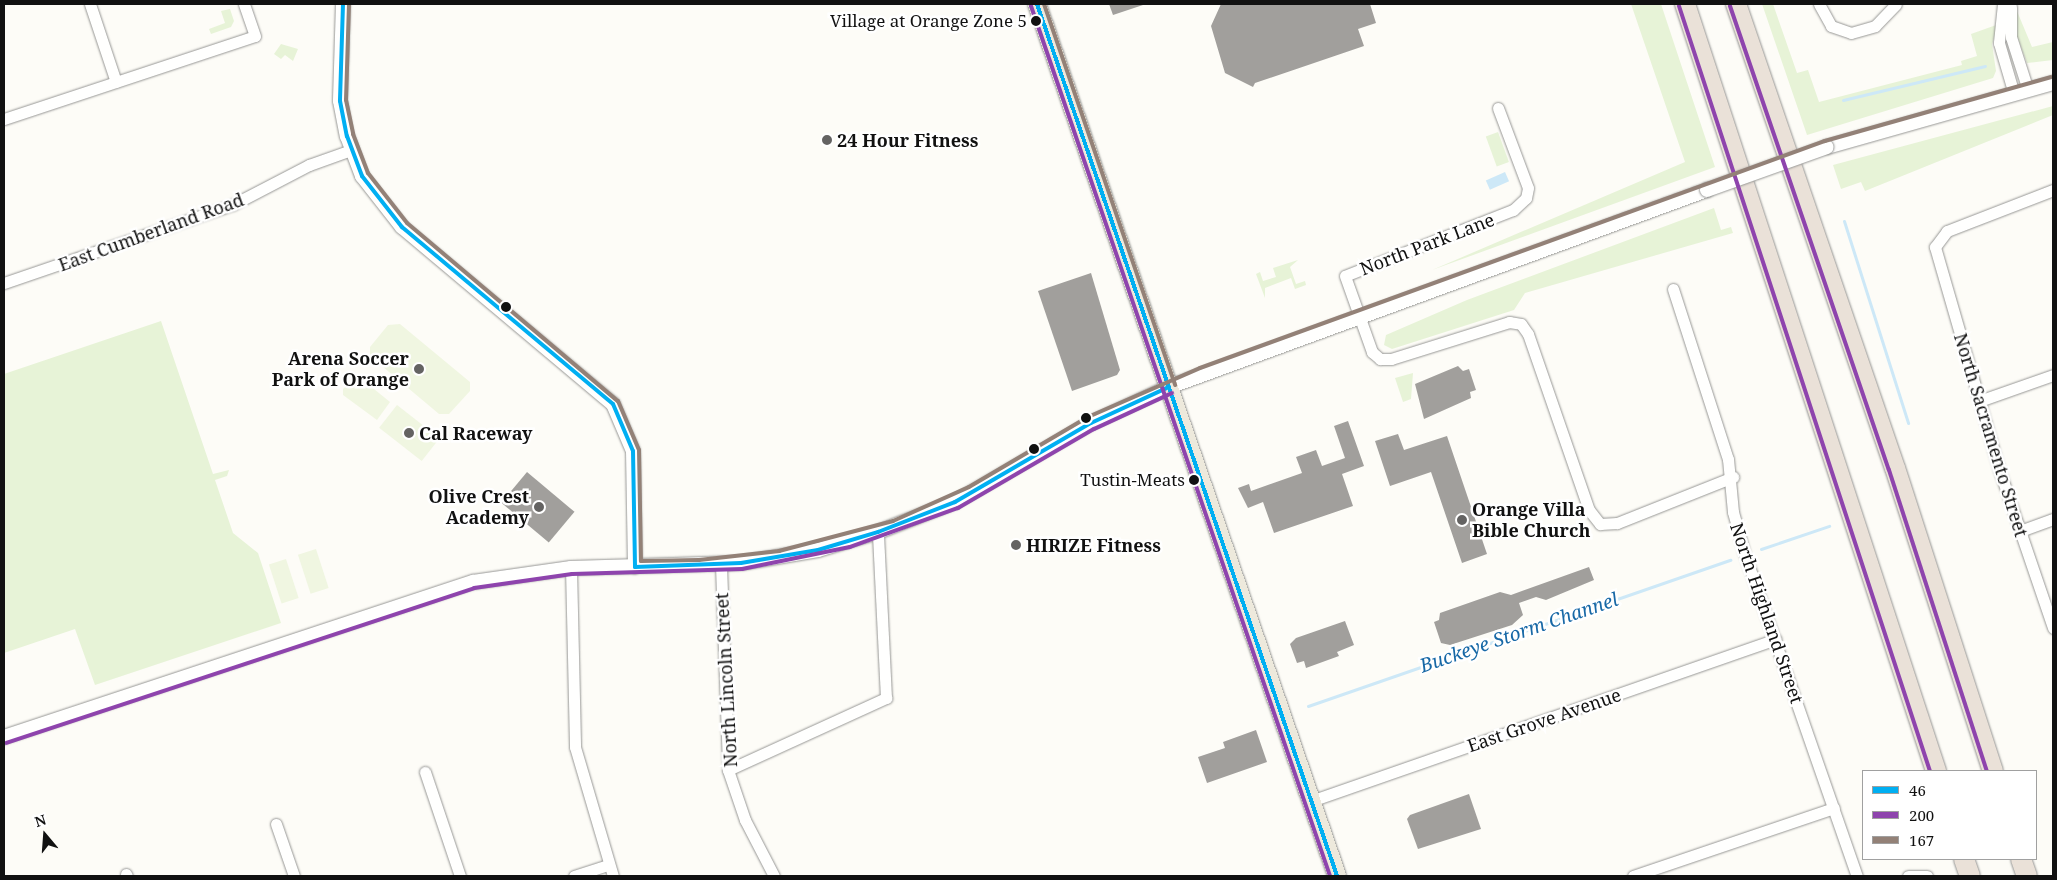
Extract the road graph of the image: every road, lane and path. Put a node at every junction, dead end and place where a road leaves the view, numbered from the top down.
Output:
1 (90, 4) edge
2 (244, 4) edge
3 (344, 4) edge
4 (1037, 4) edge
5 (1685, 4) edge
6 (1736, 4) edge
7 (1820, 4) edge
8 (1896, 4) edge
9 (2003, 4) edge
10 (2010, 4) edge
11 (116, 82) junction
12 (2053, 83) edge
13 (2021, 92) junction
14 (1498, 108) dead end
15 (4, 120) edge
16 (351, 150) junction
17 (2053, 190) edge
18 (4, 283) edge
19 (1673, 289) dead end
20 (1359, 318) junction
21 (2053, 375) edge
22 (1169, 387) junction
23 (1982, 400) junction
24 (1733, 477) junction
25 (2053, 519) edge
26 (2020, 531) junction
27 (878, 532) junction
28 (721, 565) junction
29 (635, 567) junction
30 (571, 568) junction
31 (2053, 628) edge
32 (1776, 639) junction
33 (4, 737) edge
34 (728, 770) junction
35 (1936, 770) edge
36 (1993, 770) edge
37 (425, 772) dead end
38 (1311, 800) junction
39 (1834, 808) junction
40 (276, 824) dead end
41 (1964, 860) edge
42 (2021, 860) edge
43 (608, 865) junction
44 (294, 876) edge
45 (460, 876) edge
46 (574, 876) edge
47 (613, 876) edge
48 (774, 876) edge
49 (1337, 876) edge
50 (1633, 876) edge
51 (1857, 876) edge
52 (1908, 876) edge
53 (1927, 876) edge
54 (1970, 876) edge
55 (2027, 876) edge

1 - 11 street
2 - 11 street
3 - 16 street
4 - 22 main road
5 - 35 highway
6 - 36 highway
7 - 8 street
9 - 13 street
10 - 13 street
11 - 15 street
12 - 13 street
13 - 20 street, bridge
14 - 20 street, North Park Lane
16 - 18 street, East Cumberland Road
16 - 29 street
17 - 23 street, North Sacramento Street
19 - 24 street, North Highland Street
20 - 22 street
20 - 24 street, North Park Lane
21 - 23 street
22 - 27 street
22 - 38 main road
23 - 26 street, North Sacramento Street
24 - 32 street, North Highland Street
25 - 26 street
26 - 31 street, North Sacramento Street
27 - 28 street
27 - 34 street
28 - 29 street
28 - 34 street, North Lincoln Street
29 - 30 street
30 - 33 street
30 - 43 street
32 - 38 street, East Grove Avenue
32 - 39 street, North Highland Street
34 - 48 street, North Lincoln Street
37 - 45 street
38 - 49 main road
39 - 50 street
39 - 51 street, North Highland Street
40 - 44 street
41 - 54 highway
42 - 55 highway
43 - 46 street
43 - 47 street
52 - 53 street

